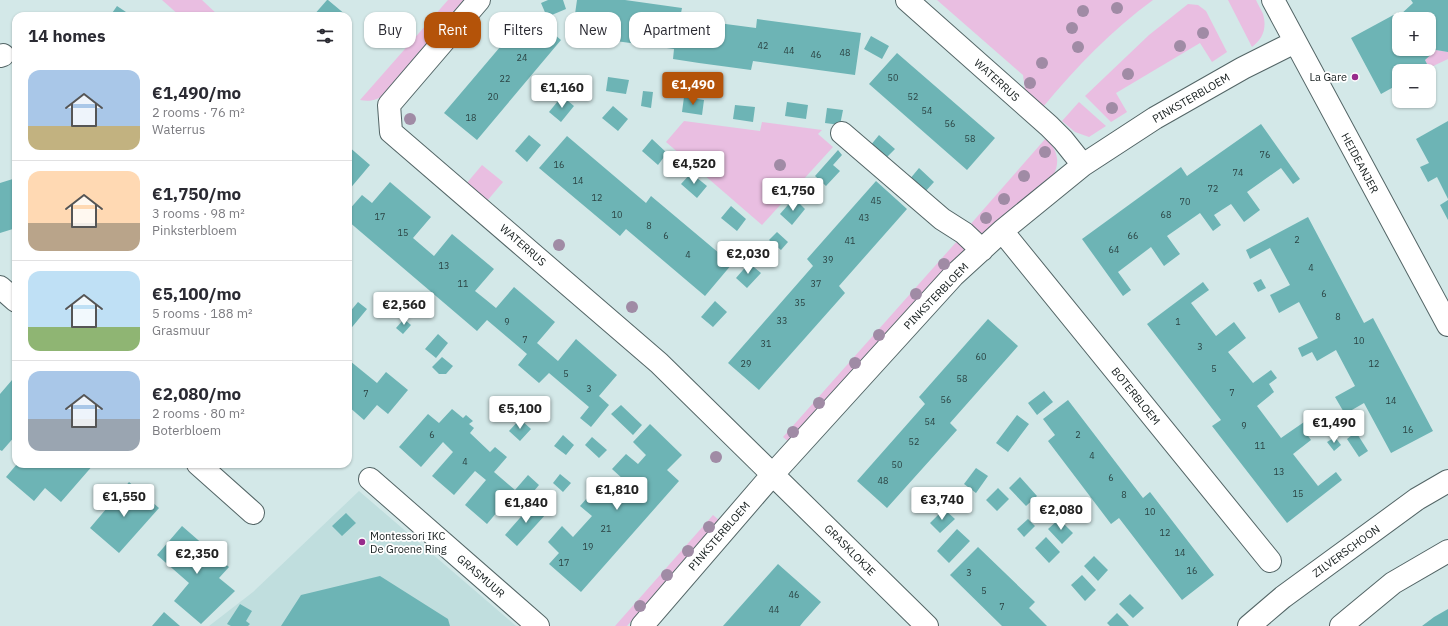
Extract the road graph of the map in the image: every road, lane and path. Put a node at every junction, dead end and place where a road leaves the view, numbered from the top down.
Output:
1 (479, 0) edge
2 (907, 0) edge
3 (1273, 0) edge
4 (1295, 42) junction
5 (842, 133) dead end
6 (1083, 165) junction
7 (1002, 231) junction
8 (982, 250) junction
9 (0, 287) edge
10 (12, 298) edge
11 (1448, 326) edge
12 (202, 468) edge
13 (773, 474) junction
14 (370, 480) dead end
15 (1448, 481) edge
16 (253, 513) dead end
17 (1448, 551) edge
18 (1270, 561) dead end
19 (538, 626) edge
20 (642, 626) edge
21 (927, 626) edge
22 (1249, 626) edge
23 (1341, 626) edge

1 - 13 street, WATERRUS
2 - 6 street, WATERRUS
3 - 4 street, HEIDEANJER
4 - 6 street, PINKSTERBLOEM
4 - 11 street, HEIDEANJER
5 - 8 street
6 - 7 street, PINKSTERBLOEM
7 - 8 street, PINKSTERBLOEM
7 - 18 street, BOTERBLOEM
8 - 13 street, PINKSTERBLOEM
9 - 10 street
12 - 16 street
13 - 20 street, PINKSTERBLOEM
13 - 21 street, GRASKLOKJE
14 - 19 street, GRASMUUR
15 - 22 street, ZILVERSCHOON
17 - 23 street

